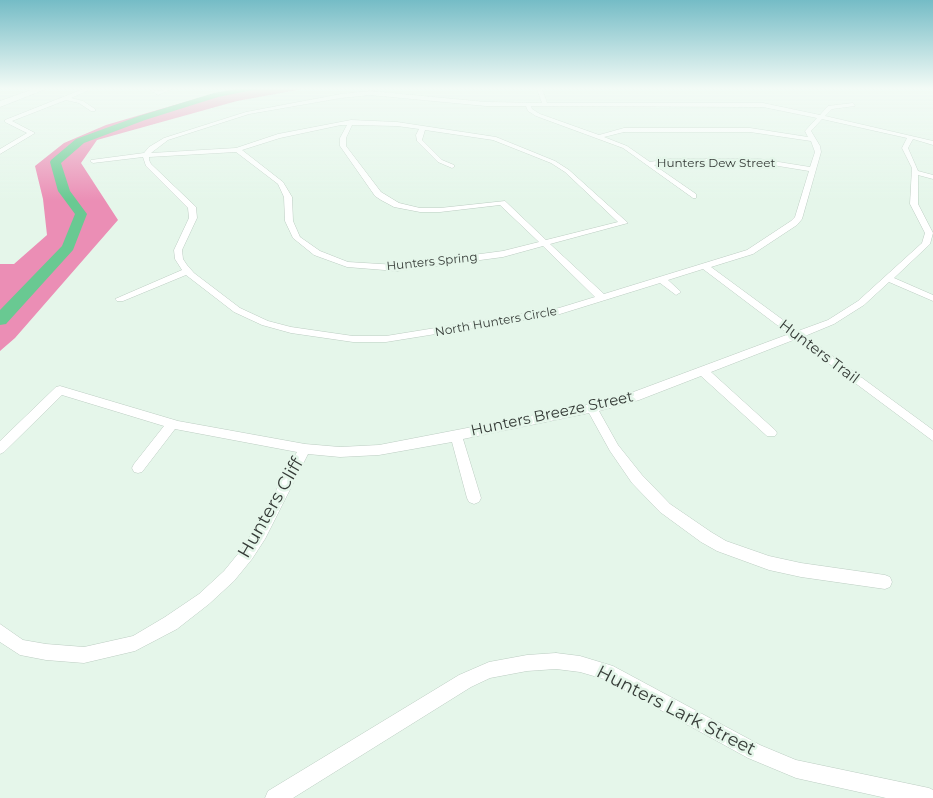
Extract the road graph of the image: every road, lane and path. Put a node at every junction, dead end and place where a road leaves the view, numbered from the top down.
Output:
1 (17, 126) edge
2 (206, 126) edge
3 (329, 126) edge
4 (349, 126) edge
5 (411, 126) edge
6 (570, 126) edge
7 (812, 126) edge
8 (861, 126) edge
9 (423, 128) junction
10 (598, 137) junction
11 (911, 138) junction
12 (813, 140) junction
13 (933, 143) edge
14 (237, 150) junction
15 (0, 152) edge
16 (146, 155) junction
17 (93, 161) dead end
18 (648, 164) junction
19 (452, 166) dead end
20 (813, 170) junction
21 (914, 172) junction
22 (933, 177) edge
23 (694, 196) dead end
24 (931, 240) edge
25 (545, 244) junction
26 (705, 268) junction
27 (188, 271) junction
28 (887, 278) junction
29 (662, 281) junction
30 (676, 292) dead end
31 (933, 298) edge
32 (120, 299) dead end
33 (603, 299) junction
34 (797, 335) junction
35 (703, 371) junction
36 (592, 409) junction
37 (173, 423) junction
38 (771, 433) dead end
39 (456, 436) junction
40 (933, 436) edge
41 (305, 448) junction
42 (0, 450) edge
43 (138, 468) dead end
44 (474, 498) dead end
45 (885, 582) dead end
46 (0, 632) edge
47 (275, 798) edge
48 (929, 798) edge

1 - 15 street
2 - 16 street
3 - 14 street
4 - 25 street
5 - 9 street
6 - 10 street
7 - 12 street, North Hunters Circle
8 - 11 street
9 - 19 street
9 - 25 street, Hunters Spring
10 - 12 street
10 - 18 street
11 - 13 street
11 - 21 street, Hunters Breeze Street
12 - 20 street, North Hunters Circle
14 - 16 street
14 - 25 street, Hunters Spring
16 - 17 street
16 - 27 street, North Hunters Circle
18 - 20 street, Hunters Dew Street
18 - 23 street
20 - 26 street, North Hunters Circle
21 - 22 street
21 - 24 street, Hunters Breeze Street
24 - 28 street, Hunters Breeze Street
25 - 33 street
26 - 29 street, North Hunters Circle
26 - 34 street, Hunters Trail
27 - 32 street
27 - 33 street, North Hunters Circle
28 - 31 street
28 - 34 street, Hunters Breeze Street
29 - 30 street
29 - 33 street, North Hunters Circle
34 - 35 street, Hunters Breeze Street
34 - 40 street, Hunters Trail
35 - 36 street, Hunters Breeze Street
35 - 38 street
36 - 39 street, Hunters Breeze Street
36 - 45 street
37 - 41 street, Hunters Breeze Street
37 - 42 street, Hunters Breeze Street
37 - 43 street
39 - 41 street, Hunters Breeze Street
39 - 44 street
41 - 46 street, Hunters Cliff
47 - 48 street, Hunters Lark Street

